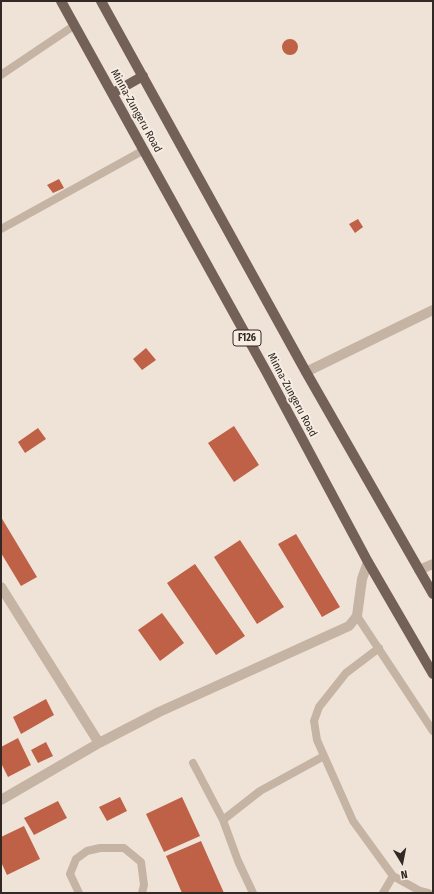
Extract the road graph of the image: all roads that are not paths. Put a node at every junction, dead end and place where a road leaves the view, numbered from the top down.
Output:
1 (61, 1) edge
2 (101, 1) edge
3 (75, 25) junction
4 (1, 74) edge
5 (143, 76) junction
6 (113, 93) junction
7 (144, 150) junction
8 (1, 229) edge
9 (433, 310) edge
10 (306, 372) junction
11 (368, 562) junction
12 (433, 564) edge
13 (419, 570) junction
14 (1, 587) edge
15 (433, 594) edge
16 (358, 616) junction
17 (379, 648) junction
18 (433, 674) edge
19 (433, 731) edge
20 (99, 743) junction
21 (324, 756) junction
22 (193, 763) dead end
23 (1, 800) edge
24 (223, 820) junction
25 (393, 876) junction
26 (79, 893) edge
27 (142, 893) edge
28 (253, 893) edge
29 (384, 893) edge
30 (428, 893) edge

1 - 3 main road, Minna-Zungeru Road / F126
2 - 5 main road, Minna-Zungeru Road
3 - 4 lane
3 - 6 main road, Minna-Zungeru Road / F126
5 - 6 main road
5 - 10 main road, Minna-Zungeru Road
6 - 7 main road, Minna-Zungeru Road / F126
7 - 8 lane
7 - 11 main road, Minna-Zungeru Road / F126
9 - 10 street
10 - 13 main road, Minna-Zungeru Road
11 - 16 street
11 - 18 main road, Minna-Zungeru Road / F126
12 - 13 street
13 - 15 main road, Minna-Zungeru Road
14 - 20 street
16 - 17 lane
16 - 20 street
17 - 19 lane
17 - 21 lane
20 - 23 street
21 - 24 lane
21 - 25 lane
22 - 24 lane
24 - 28 lane
25 - 29 lane
25 - 30 lane
26 - 27 lane

